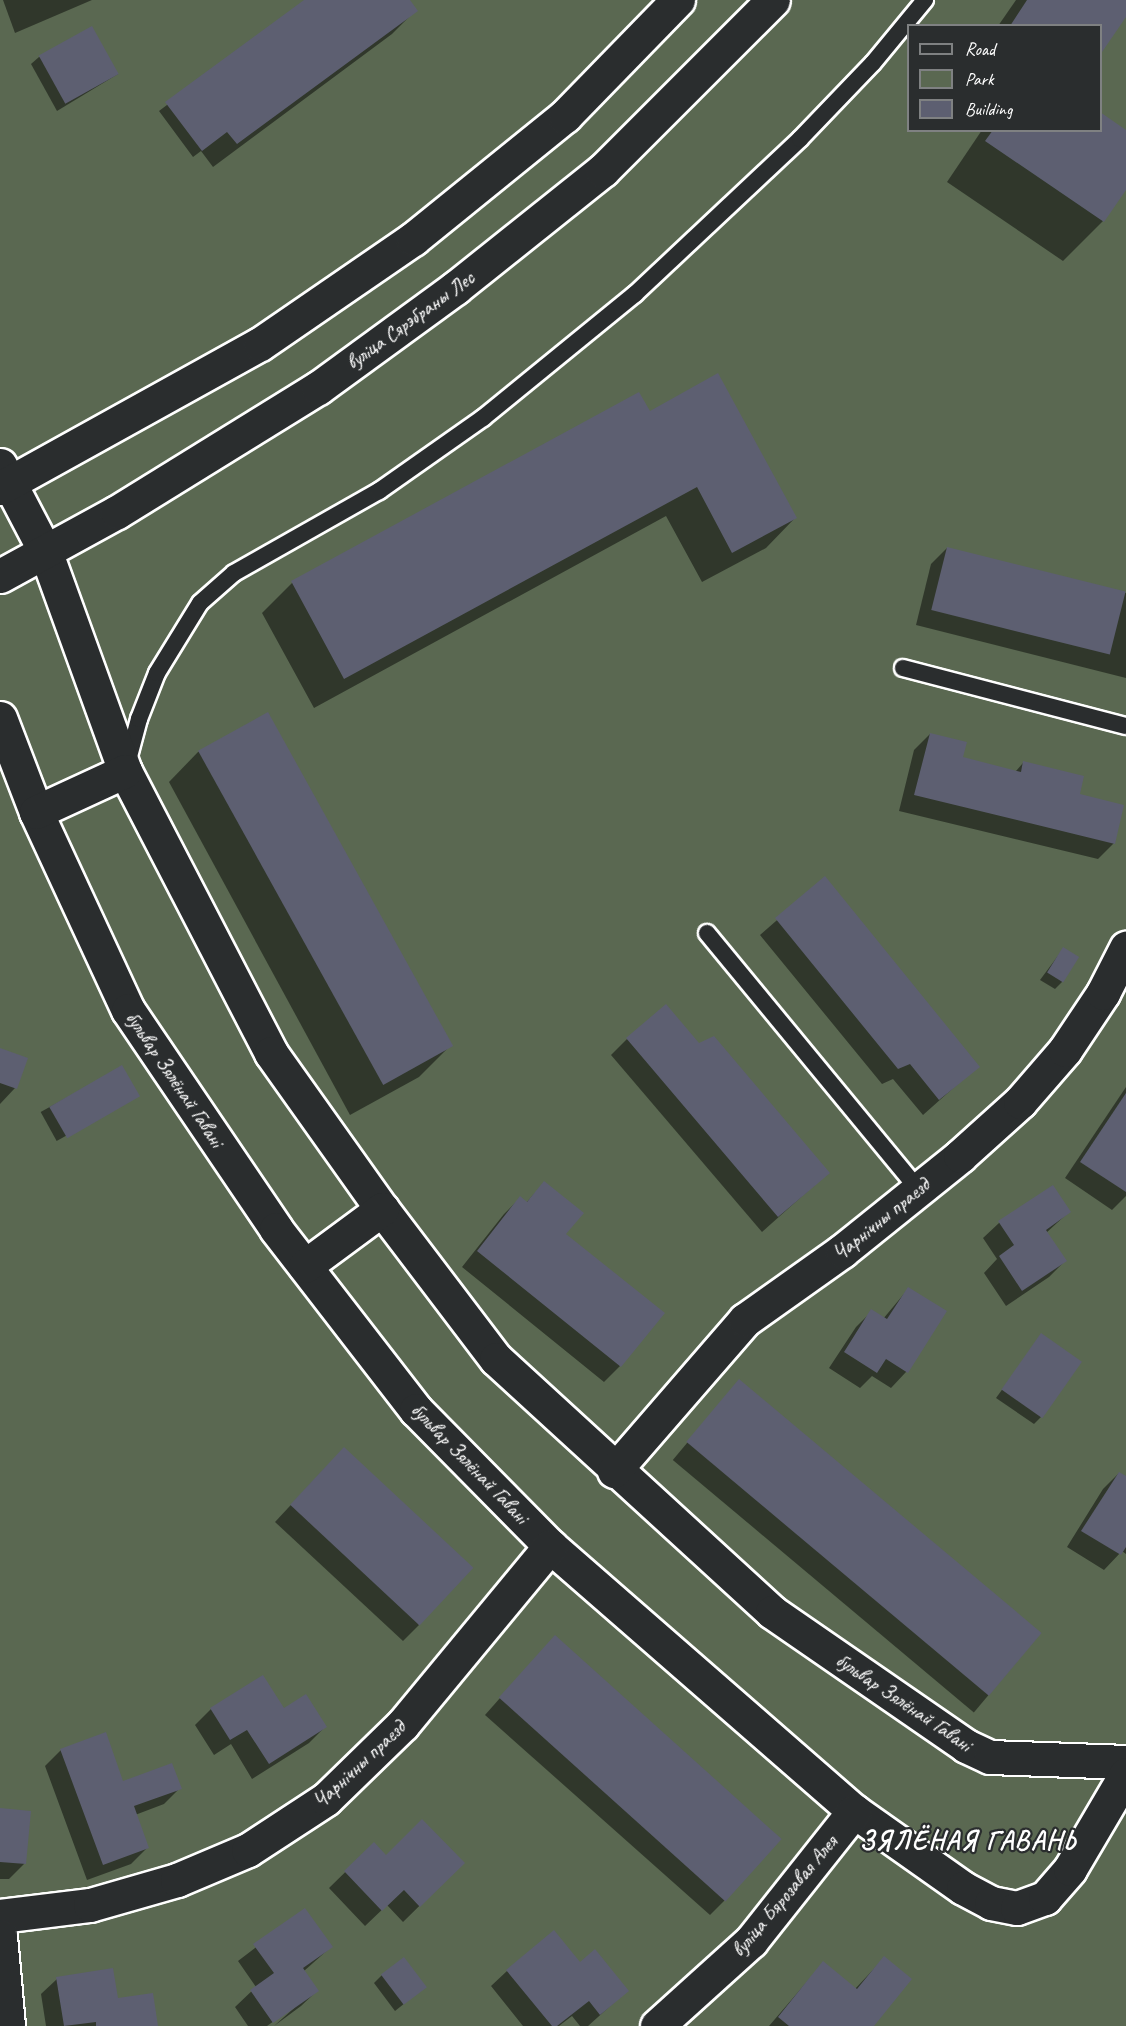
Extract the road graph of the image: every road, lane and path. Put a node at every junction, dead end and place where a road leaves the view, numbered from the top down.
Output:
1 (678, 0) edge
2 (773, 0) edge
3 (925, 0) edge
4 (3, 479) edge
5 (46, 553) junction
6 (0, 576) edge
7 (903, 668) dead end
8 (0, 717) edge
9 (1126, 726) edge
10 (125, 771) junction
11 (36, 812) junction
12 (707, 933) dead end
13 (1126, 948) edge
14 (918, 1189) junction
15 (382, 1209) junction
16 (305, 1266) junction
17 (614, 1471) junction
18 (550, 1546) junction
19 (1126, 1762) edge
20 (1126, 1774) edge
21 (854, 1811) junction
22 (0, 1916) edge
23 (0, 1936) edge
24 (8, 2026) edge
25 (657, 2026) edge

1 - 4 street
2 - 5 street, вуліца Сярэбраны Лес
3 - 10 lane
4 - 5 street, бульвар Зялёнай Гавані
5 - 6 street, вуліца Сярэбраны Лес
5 - 10 street, бульвар Зялёнай Гавані
7 - 9 lane
8 - 11 street, бульвар Зялёнай Гавані
10 - 11 street
10 - 15 street, бульвар Зялёнай Гавані
11 - 16 street, бульвар Зялёнай Гавані
12 - 14 lane
13 - 14 street, Чарнічны праезд
14 - 17 street, Чарнічны праезд
15 - 16 street
15 - 17 street, бульвар Зялёнай Гавані
16 - 18 street, бульвар Зялёнай Гавані
17 - 19 street, бульвар Зялёнай Гавані
18 - 21 street, бульвар Зялёнай Гавані
18 - 22 street, Чарнічны праезд
20 - 21 street, бульвар Зялёнай Гавані
21 - 25 street, вуліца Бярозавая Алея
23 - 24 street

